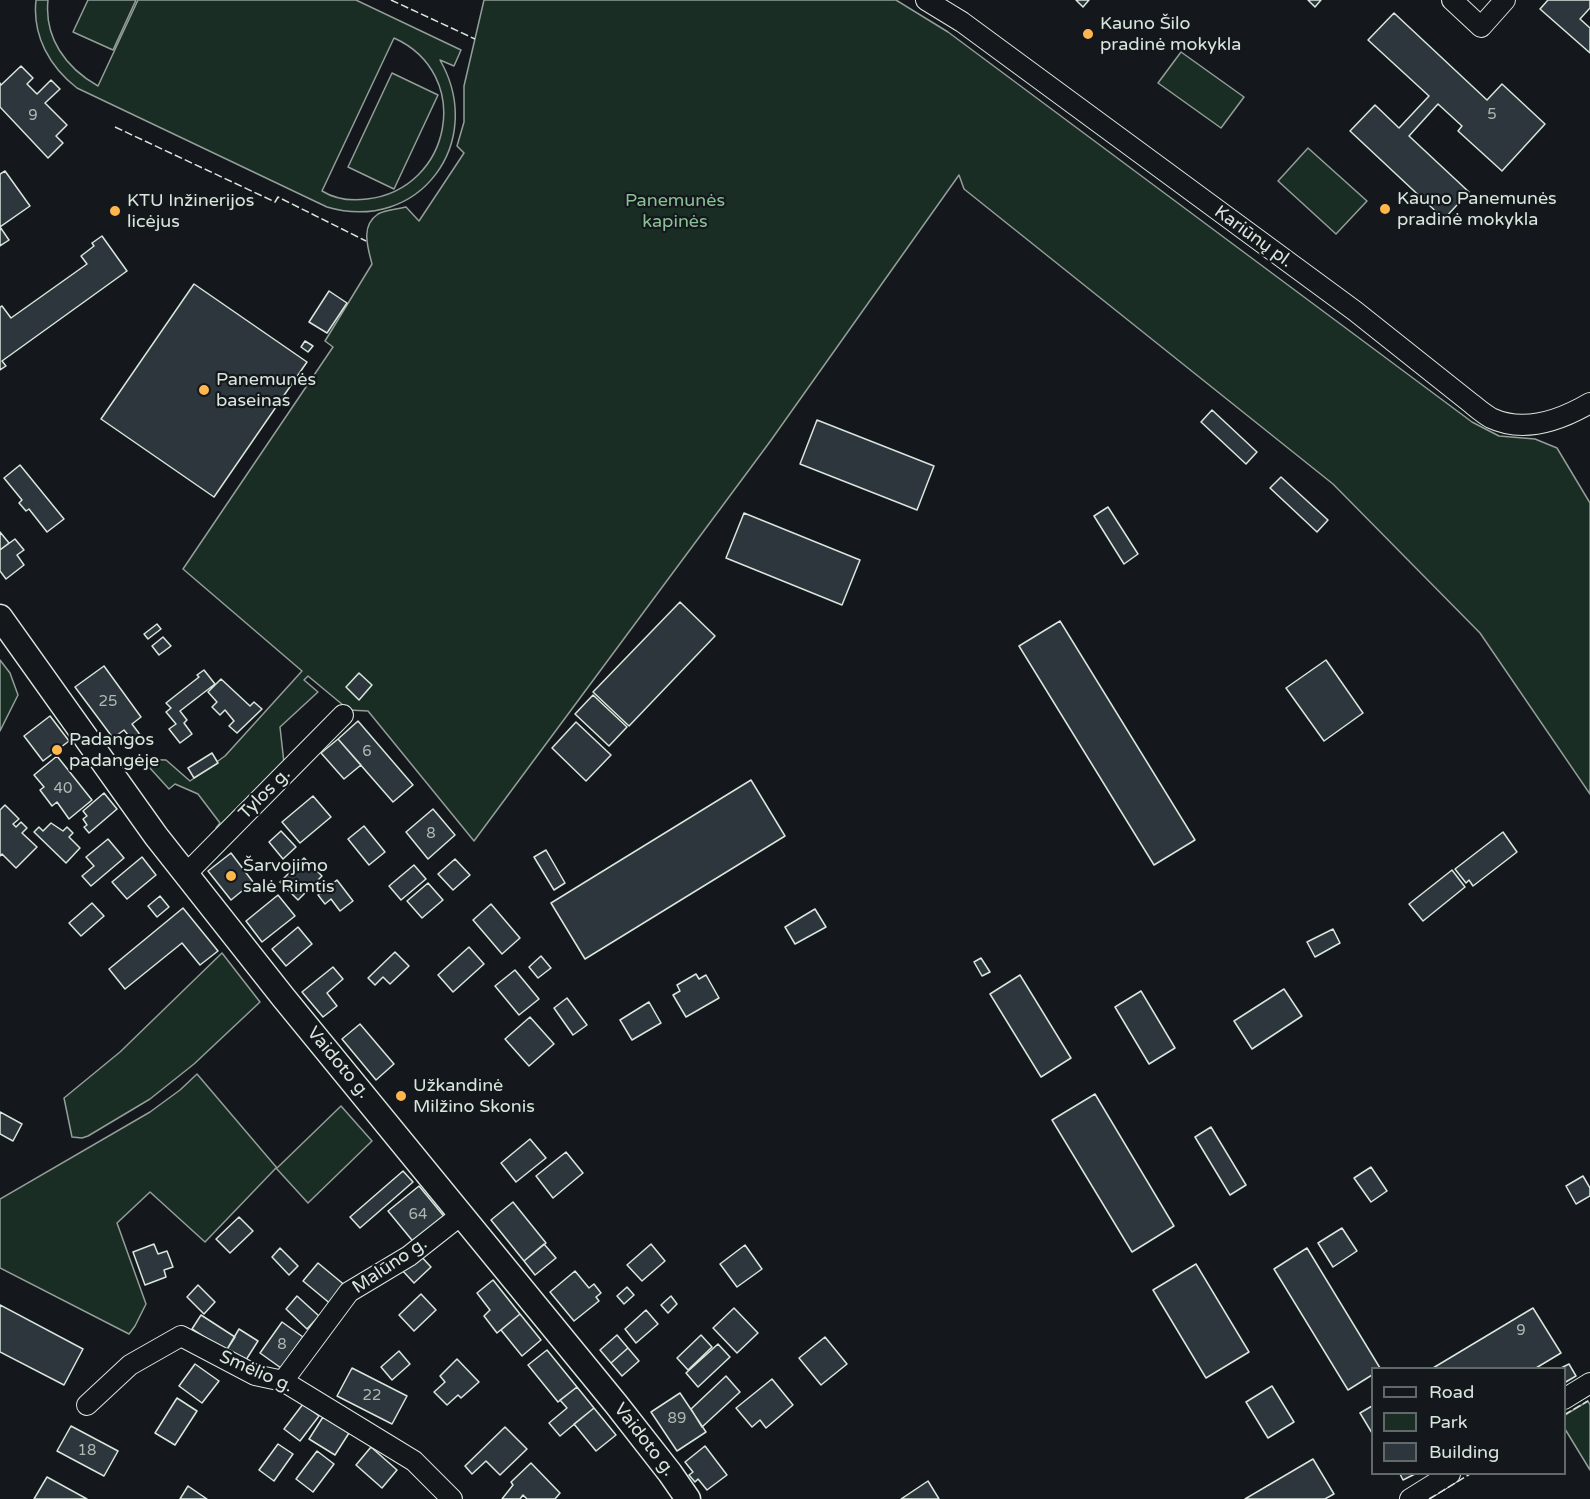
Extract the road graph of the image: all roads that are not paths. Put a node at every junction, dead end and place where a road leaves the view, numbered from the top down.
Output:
1 (926, 0) edge
2 (1452, 0) edge
3 (1505, 0) edge
4 (1590, 402) edge
5 (0, 617) edge
6 (343, 715) dead end
7 (186, 874) junction
8 (461, 1215) junction
9 (283, 1382) junction
10 (1590, 1383) edge
11 (1566, 1398) edge
12 (87, 1405) dead end
13 (1447, 1475) edge
14 (452, 1499) edge
15 (687, 1499) edge
16 (1410, 1499) edge

1 - 4 street, Kariūnų pl.
2 - 3 street
5 - 7 main road, Vaidoto g.
6 - 7 street, Tylos g.
7 - 8 main road, Vaidoto g.
8 - 9 street, Malūno g.
8 - 15 main road, Vaidoto g.
9 - 12 street, Smėlio g.
9 - 14 street, Smėlio g.
10 - 11 street
13 - 16 street

